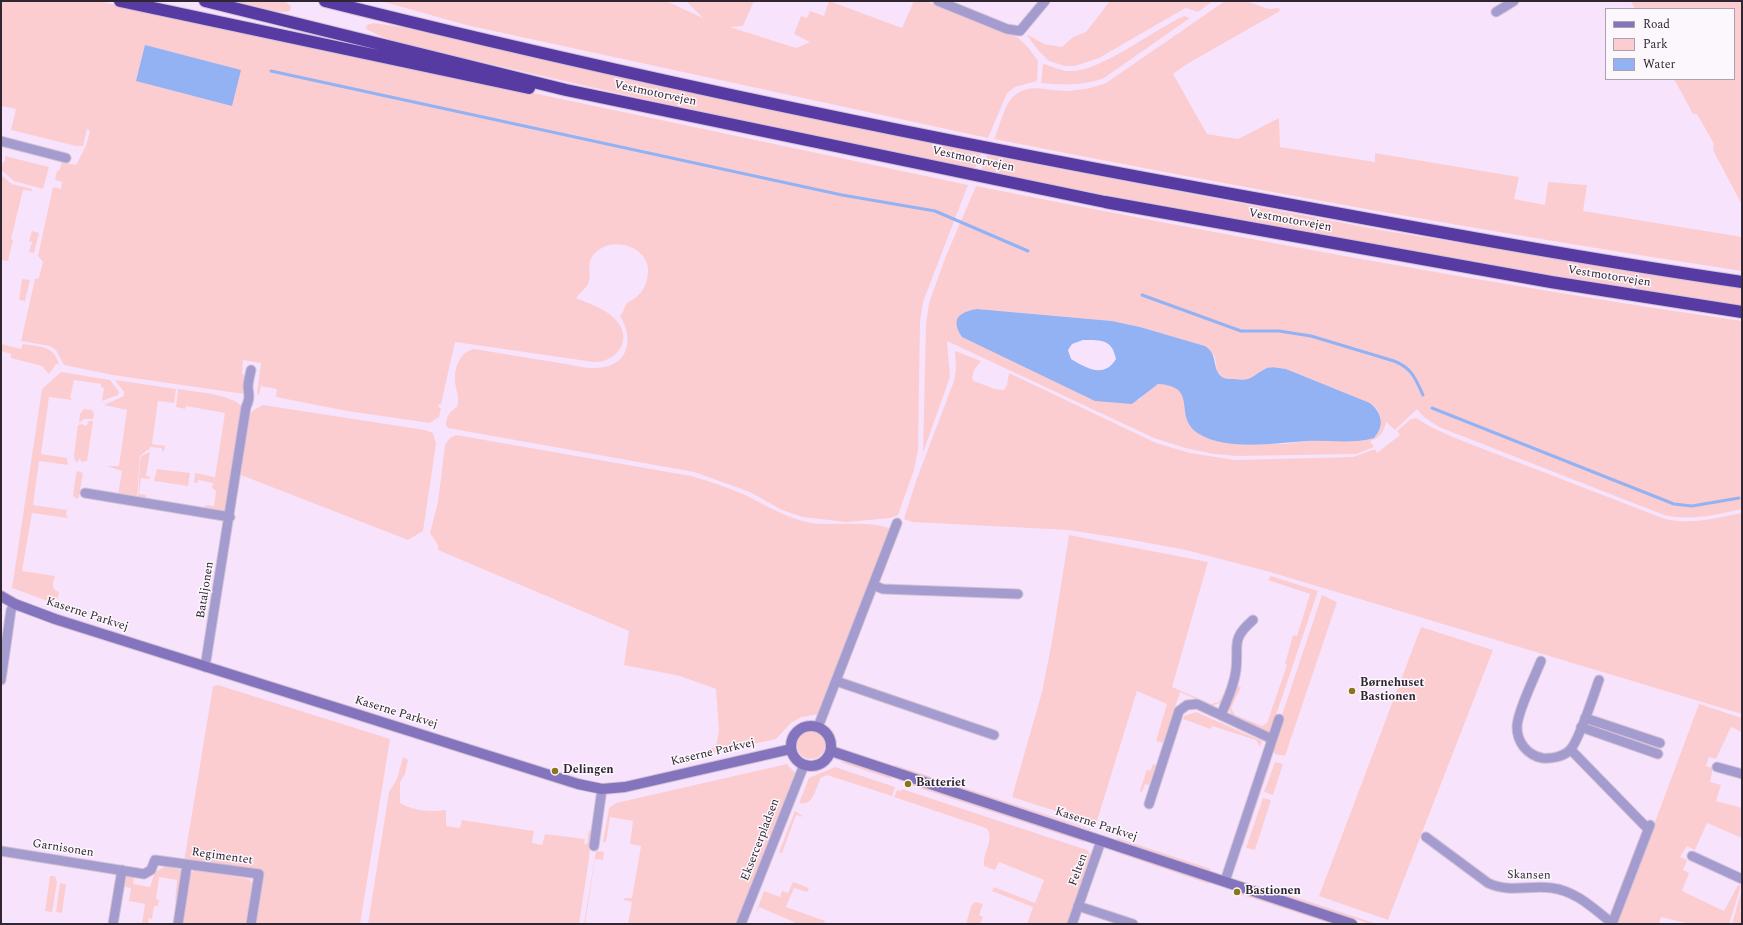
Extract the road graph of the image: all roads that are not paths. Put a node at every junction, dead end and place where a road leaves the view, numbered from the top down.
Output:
1 (120, 1) edge
2 (204, 1) edge
3 (325, 1) edge
4 (360, 1) edge
5 (938, 1) edge
6 (1045, 1) edge
7 (1514, 1) edge
8 (1496, 12) dead end
9 (438, 29) junction
10 (566, 90) junction
11 (1, 141) edge
12 (66, 158) dead end
13 (1742, 282) edge
14 (1742, 312) edge
15 (251, 370) dead end
16 (85, 494) dead end
17 (230, 517) junction
18 (897, 523) dead end
19 (873, 585) junction
20 (1018, 594) dead end
21 (1, 596) edge
22 (15, 604) junction
23 (1253, 620) dead end
24 (1541, 661) dead end
25 (205, 667) junction
26 (1, 680) edge
27 (1599, 680) dead end
28 (836, 681) junction
29 (1221, 715) junction
30 (1585, 718) junction
31 (1279, 719) dead end
32 (818, 727) junction
33 (1581, 727) junction
34 (994, 734) dead end
35 (1272, 739) junction
36 (1660, 744) dead end
37 (790, 749) junction
38 (1571, 750) junction
39 (831, 751) junction
40 (1658, 754) dead end
41 (804, 765) junction
42 (1717, 767) dead end
43 (1742, 774) edge
44 (602, 789) junction
45 (1149, 804) dead end
46 (1426, 837) dead end
47 (1101, 841) junction
48 (594, 846) dead end
49 (1, 851) edge
50 (1692, 856) dead end
51 (155, 860) joint
52 (187, 865) junction
53 (122, 870) junction
54 (1742, 879) edge
55 (1225, 881) junction
56 (1078, 906) junction
57 (113, 924) edge
58 (178, 924) edge
59 (251, 924) edge
60 (741, 924) edge
61 (1072, 924) edge
62 (1133, 924) edge
63 (1352, 924) edge
64 (1612, 924) edge

1 - 10 highway
2 - 10 highway, Vestmotorvejen
3 - 9 highway, Vestmotorvejen
4 - 9 highway
5 - 6 street
7 - 8 street
9 - 13 highway, Vestmotorvejen
10 - 14 highway, Vestmotorvejen
11 - 12 street
15 - 17 street, Bataljonen
16 - 17 street
17 - 25 street, Bataljonen
18 - 19 street
19 - 20 street
19 - 28 street
21 - 22 street, Kaserne Parkvej
22 - 25 street, Kaserne Parkvej
22 - 26 street
23 - 29 street
24 - 38 street
25 - 44 street, Kaserne Parkvej
27 - 30 street
28 - 32 street
28 - 34 street
29 - 35 street
29 - 45 street
30 - 33 street
30 - 36 street
31 - 35 street
32 - 37 street
32 - 39 street
33 - 38 street
33 - 40 street
35 - 55 street
37 - 41 street
37 - 44 street, Kaserne Parkvej
38 - 64 street, Skansen
39 - 41 street
39 - 47 street, Kaserne Parkvej
41 - 60 street, Eksercerpladsen
42 - 43 street
44 - 48 street
46 - 64 street, Skansen
47 - 55 street, Kaserne Parkvej
47 - 56 street, Felten
49 - 53 street, Garnisonen
50 - 54 street
51 - 52 street, Regimentet
51 - 53 street, Garnisonen
52 - 58 street
52 - 59 street, Regimentet
53 - 57 street
55 - 63 street, Kaserne Parkvej
56 - 61 street, Felten
56 - 62 street

